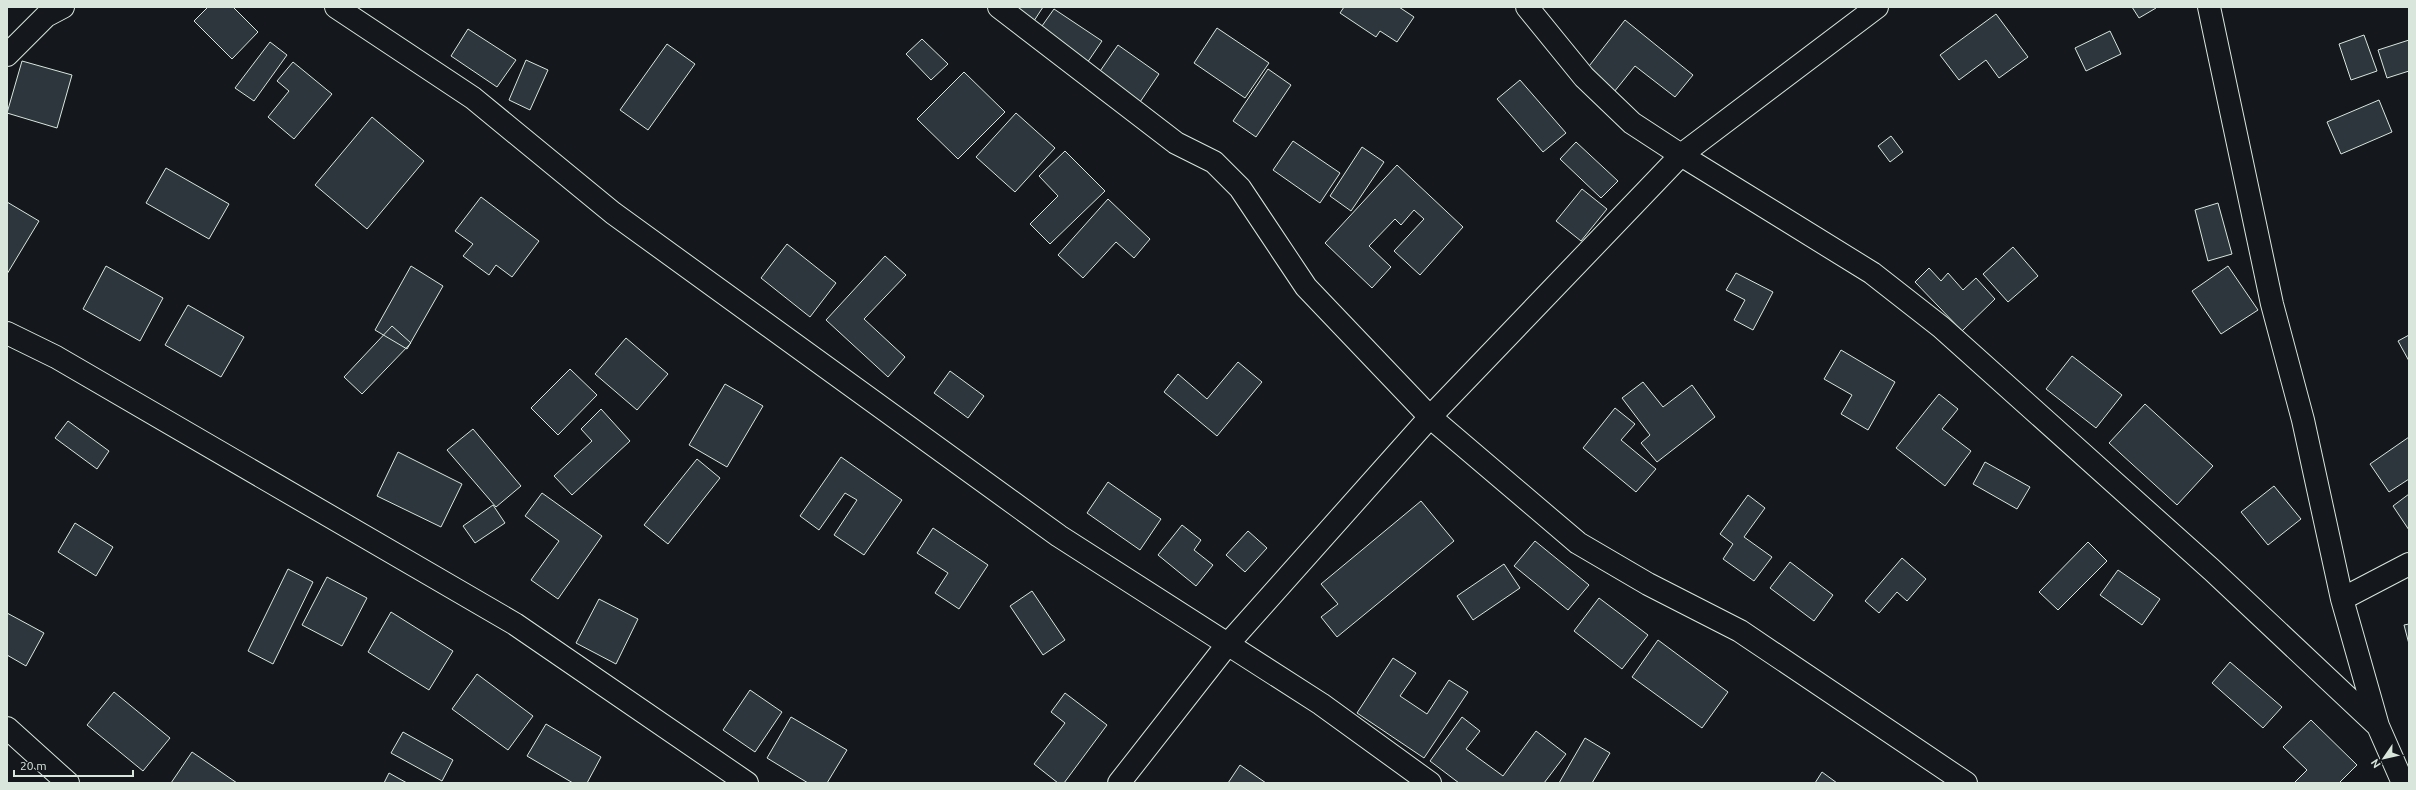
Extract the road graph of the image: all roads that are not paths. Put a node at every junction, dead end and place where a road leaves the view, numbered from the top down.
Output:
1 (62, 7) edge
2 (336, 7) edge
3 (998, 7) edge
4 (1526, 7) edge
5 (1877, 7) edge
6 (2209, 7) edge
7 (7, 55) edge
8 (1680, 155) junction
9 (7, 333) edge
10 (1430, 417) junction
11 (2409, 564) edge
12 (2342, 598) junction
13 (1227, 645) junction
14 (2378, 726) junction
15 (7, 728) edge
16 (68, 783) edge
17 (747, 783) edge
18 (1119, 783) edge
19 (1430, 783) edge
20 (1966, 783) edge
21 (2403, 783) edge

1 - 7 street
2 - 13 street
3 - 10 street
4 - 8 street
5 - 8 street
6 - 12 street
8 - 10 street
8 - 14 street
9 - 17 street
10 - 13 street
10 - 20 street
11 - 12 street
12 - 14 street
13 - 18 street
13 - 19 street
14 - 21 street
15 - 16 street

